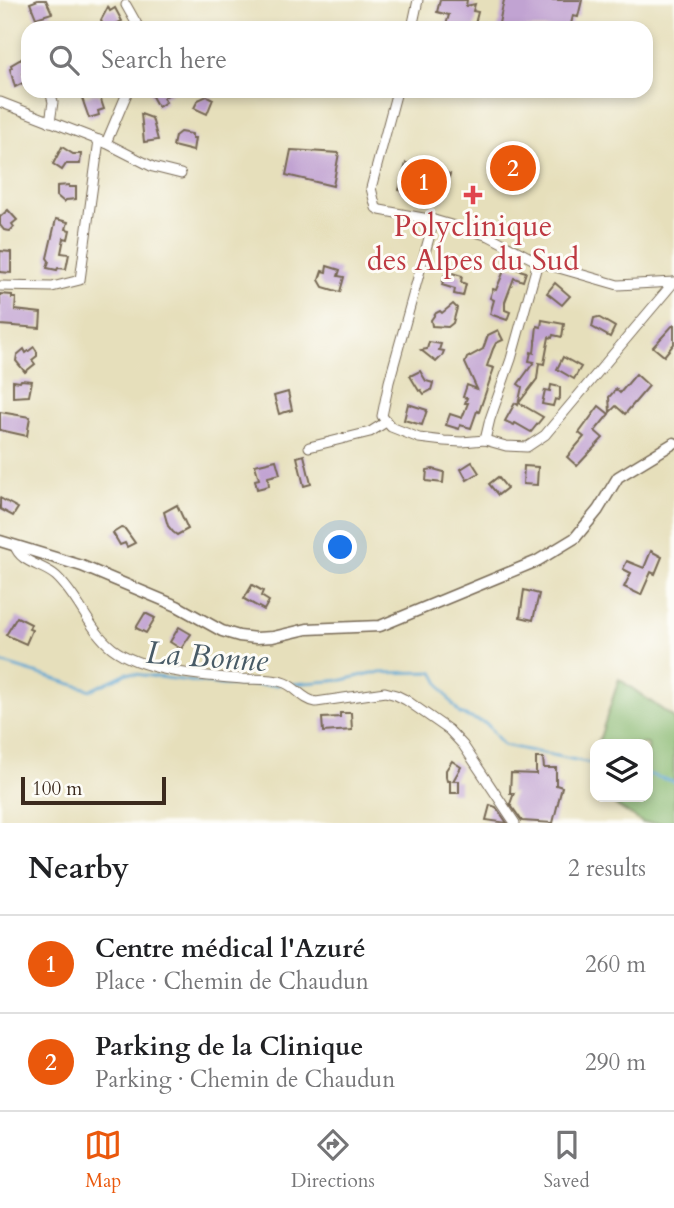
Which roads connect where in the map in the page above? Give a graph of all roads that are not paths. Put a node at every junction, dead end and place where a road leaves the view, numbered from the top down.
1 (418, 0) edge
2 (126, 5) dead end
3 (135, 21) edge
4 (414, 21) edge
5 (52, 98) edge
6 (125, 98) edge
7 (395, 98) edge
8 (0, 102) edge
9 (50, 122) junction
10 (103, 142) junction
11 (181, 174) dead end
12 (434, 220) junction
13 (538, 262) junction
14 (674, 282) edge
15 (0, 286) edge
16 (386, 422) junction
17 (485, 440) junction
18 (674, 443) edge
19 (309, 447) dead end
20 (0, 541) edge
21 (15, 546) junction
22 (514, 823) edge

1 - 4 street
2 - 3 street
5 - 9 street
6 - 10 street
7 - 12 street
8 - 9 street
9 - 10 street
10 - 11 street
10 - 15 street
12 - 13 street
12 - 16 street
13 - 14 street
13 - 17 street
14 - 17 street
16 - 17 street
16 - 19 street
18 - 21 street
20 - 21 street
21 - 22 street

